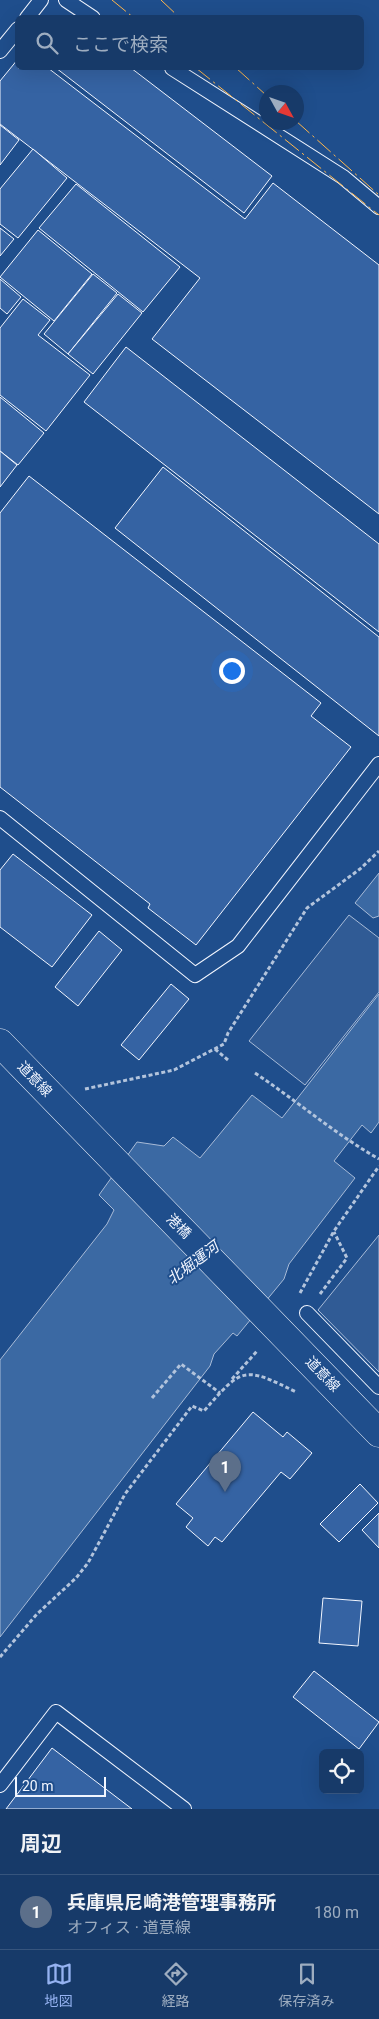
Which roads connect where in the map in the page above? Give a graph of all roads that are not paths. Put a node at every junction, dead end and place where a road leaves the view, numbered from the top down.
1 (41, 0) edge
2 (66, 0) edge
3 (29, 15) edge
4 (88, 15) edge
5 (15, 33) edge
6 (0, 51) edge
7 (175, 70) edge
8 (379, 207) edge
9 (379, 764) edge
10 (0, 818) edge
11 (3, 1053) edge
12 (112, 1158) joint
13 (306, 1313) road end
14 (266, 1315) joint
15 (379, 1388) edge
16 (379, 1433) edge
17 (0, 1785) edge
18 (184, 1809) edge

1 - 3 lane
2 - 4 lane
5 - 6 lane
7 - 8 lane
9 - 10 lane
11 - 12 street, 道意線
12 - 14 street, 港橋
13 - 15 lane
14 - 16 street, 道意線
17 - 18 lane

